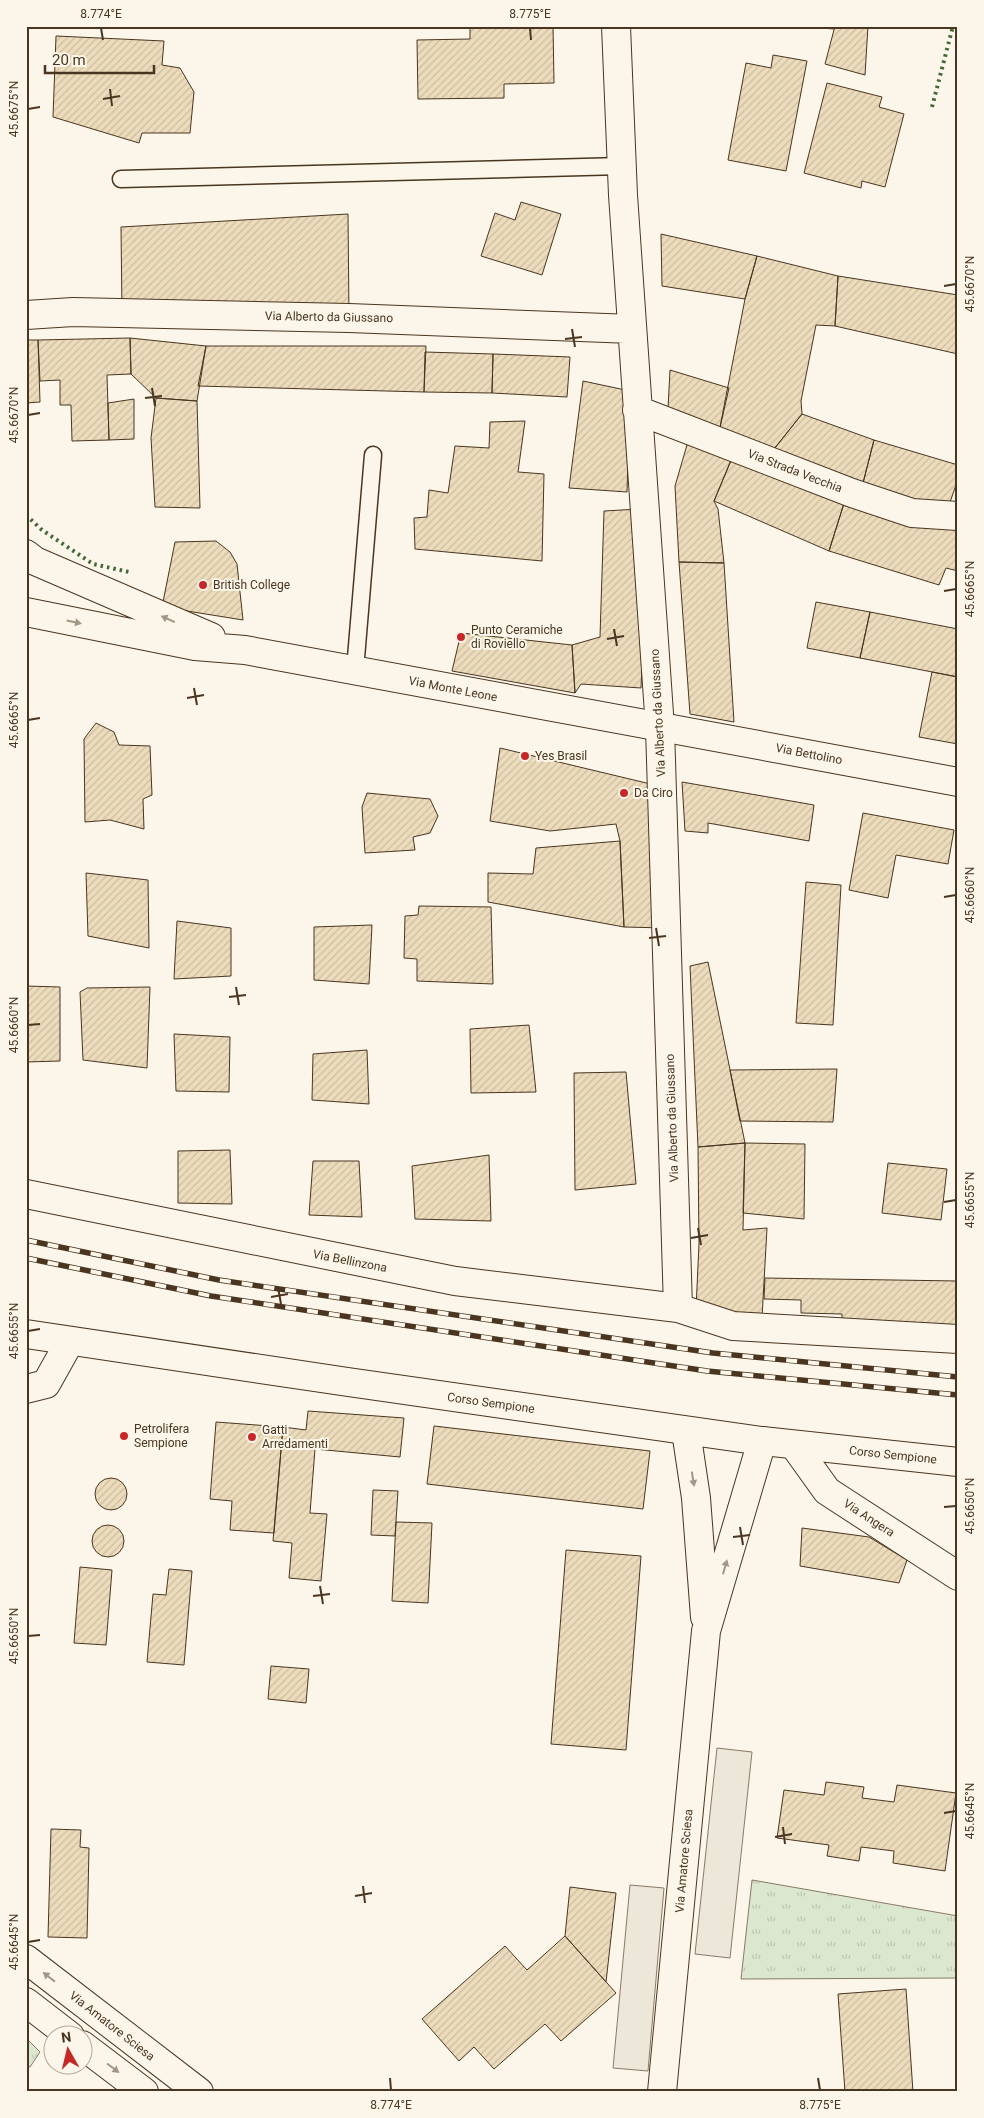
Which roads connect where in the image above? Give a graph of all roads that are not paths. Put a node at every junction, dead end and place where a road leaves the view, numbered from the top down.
1 (616, 26) edge
2 (622, 166) junction
3 (121, 178) dead end
4 (26, 315) edge
5 (632, 328) junction
6 (637, 410) junction
7 (373, 455) dead end
8 (958, 516) edge
9 (26, 554) edge
10 (26, 612) edge
11 (245, 650) junction
12 (355, 670) junction
13 (660, 728) junction
14 (958, 782) edge
15 (26, 1194) edge
16 (678, 1308) junction
17 (26, 1334) edge
18 (958, 1339) edge
19 (70, 1341) junction
20 (26, 1389) edge
21 (686, 1431) junction
22 (762, 1442) junction
23 (794, 1446) junction
24 (958, 1462) edge
25 (958, 1576) edge
26 (706, 1631) junction
27 (26, 1959) edge
28 (26, 2002) edge
29 (57, 2026) edge
30 (92, 2053) edge
31 (144, 2092) edge
32 (199, 2092) edge
33 (662, 2092) edge

1 - 2 street, Via Alberto da Giussano
2 - 3 lane
2 - 5 street, Via Alberto da Giussano
4 - 5 street, Via Alberto da Giussano
5 - 6 street, Via Alberto da Giussano
6 - 8 street, Via Strada Vecchia
6 - 13 street, Via Alberto da Giussano
7 - 12 lane
11 -> 9 street, Via Monte Leone
10 -> 11 street, Via Monte Leone
11 - 12 street, Via Monte Leone
12 - 13 street, Via Monte Leone
13 - 14 street, Via Bettolino
13 - 16 street, Via Alberto da Giussano
15 - 16 street, Via Bellinzona
16 - 18 street, Via Bellinzona
17 - 19 street, Corso Sempione
19 - 20 street
19 - 21 street, Corso Sempione
21 - 22 street, Corso Sempione
21 -> 26 street, Via Amatore Sciesa
22 - 23 street, Corso Sempione
26 -> 22 street, Via Amatore Sciesa
23 - 24 street, Corso Sempione
23 - 25 street, Via Angera
26 - 33 street, Via Amatore Sciesa
32 -> 27 street, Via Amatore Sciesa
28 - 29 street
30 -> 31 street

